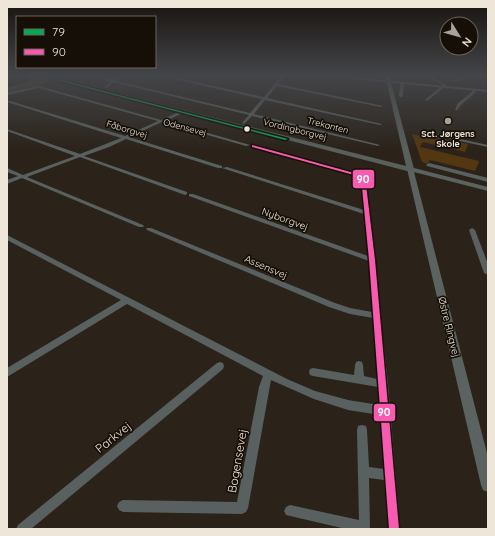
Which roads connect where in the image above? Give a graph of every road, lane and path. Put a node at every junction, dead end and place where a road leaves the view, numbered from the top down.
1 (87, 100) edge
2 (140, 100) edge
3 (193, 100) edge
4 (264, 100) edge
5 (270, 100) edge
6 (351, 100) edge
7 (393, 100) edge
8 (464, 100) edge
9 (7, 101) edge
10 (381, 106) dead end
11 (456, 109) dead end
12 (184, 111) junction
13 (251, 114) junction
14 (164, 121) junction
15 (244, 123) dead end
16 (380, 124) dead end
17 (7, 130) edge
18 (438, 135) dead end
19 (126, 138) junction
20 (378, 145) dead end
21 (488, 146) edge
22 (79, 156) junction
23 (429, 165) dead end
24 (410, 169) junction
25 (7, 170) edge
26 (23, 176) junction
27 (488, 180) edge
28 (7, 182) edge
29 (488, 189) edge
30 (368, 213) junction
31 (141, 226) dead end
32 (149, 229) dead end
33 (472, 230) dead end
34 (7, 237) edge
35 (372, 260) junction
36 (488, 273) edge
37 (127, 300) junction
38 (377, 316) junction
39 (359, 365) dead end
40 (220, 366) dead end
41 (313, 372) dead end
42 (7, 373) edge
43 (268, 374) junction
44 (360, 380) junction
45 (383, 384) junction
46 (385, 411) junction
47 (362, 430) dead end
48 (363, 471) junction
49 (390, 476) junction
50 (488, 485) edge
51 (123, 506) dead end
52 (290, 511) dead end
53 (22, 529) edge
54 (394, 529) edge

1 - 14 street, Odensevej
2 - 12 main road, Vordingborgvej
3 - 13 street, Trekanten
4 - 13 street
5 - 16 street
6 - 10 street
7 - 24 main road
8 - 11 street
9 - 19 street, Fåborgvej
12 - 14 street
12 - 24 main road, Vordingborgvej
13 - 15 street
13 - 20 street, Trekanten
14 - 19 street
14 - 30 street, Odensevej
17 - 22 street, Nyborgvej
18 - 21 street
19 - 22 street
19 - 30 street, Fåborgvej
22 - 26 street
22 - 35 street, Nyborgvej
23 - 27 street
24 - 29 street, Vordingborgvej
24 - 50 street, Østre Ringvej
25 - 26 street
26 - 28 street
26 - 31 street
30 - 35 street, Odensevej
32 - 38 street, Assensvej
33 - 36 street
34 - 37 street
35 - 38 street, Odensevej
37 - 42 street
37 - 43 street
38 - 45 street, Odensevej
39 - 44 street
40 - 53 street, Parkvej
41 - 44 street
43 - 46 street
43 - 51 street, Bogensevej
44 - 45 street
45 - 46 street, Odensevej
46 - 49 street, Odensevej
47 - 48 street
48 - 49 street
48 - 52 street
49 - 54 street, Odensevej

